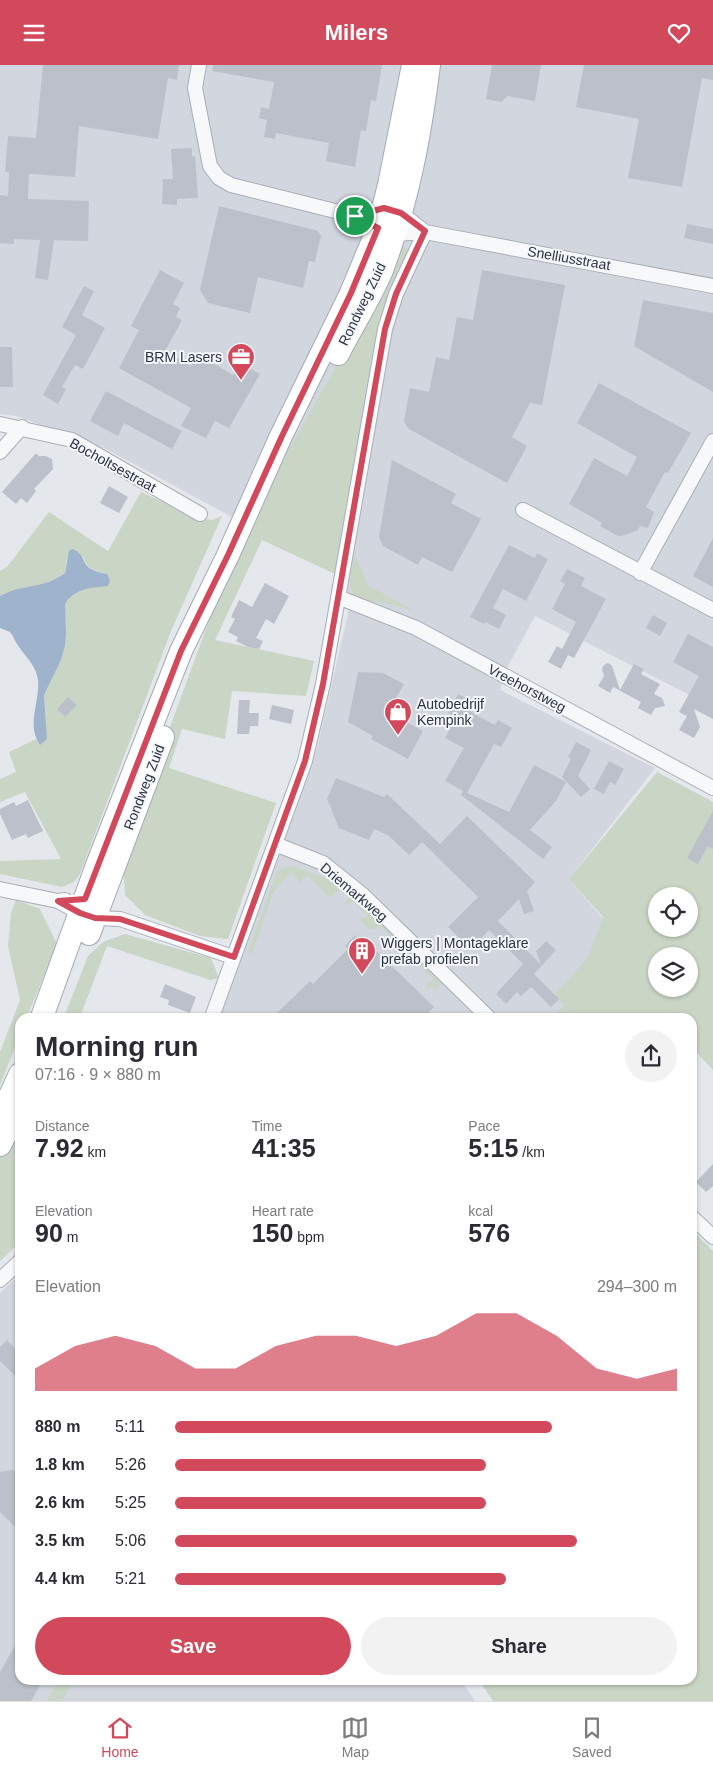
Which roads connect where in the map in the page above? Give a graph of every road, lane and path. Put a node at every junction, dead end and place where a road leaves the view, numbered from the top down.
1 (199, 65) edge
2 (413, 65) edge
3 (430, 65) edge
4 (355, 216) junction
5 (389, 221) junction
6 (425, 231) junction
7 (713, 286) edge
8 (0, 424) edge
9 (22, 427) junction
10 (713, 441) edge
11 (0, 452) edge
12 (523, 510) dead end
13 (200, 514) dead end
14 (640, 573) junction
15 (338, 597) junction
16 (713, 610) edge
17 (713, 788) edge
18 (275, 844) junction
19 (0, 889) edge
20 (90, 909) junction
21 (234, 957) junction
22 (44, 1013) edge
23 (59, 1013) edge
24 (213, 1013) edge
25 (484, 1013) edge
26 (15, 1084) edge
27 (15, 1116) edge
28 (0, 1117) edge
29 (0, 1145) edge
30 (697, 1222) edge
31 (713, 1237) edge
32 (15, 1266) edge
33 (0, 1280) edge

1 - 4 street
2 - 5 main road, Rondweg Zuid
3 - 5 main road, Rondweg Zuid
4 - 5 street
4 - 5 street
5 - 6 street, Snelliusstraat
5 - 6 street, Snelliusstraat
5 - 20 main road, Rondweg Zuid
6 - 7 street, Snelliusstraat
6 - 15 street
8 - 9 street, Bocholtsestraat
9 - 11 street
9 - 13 street, Bocholtsestraat
10 - 14 street
12 - 14 street
14 - 16 street
15 - 17 street, Vreehorstweg
15 - 18 street
18 - 21 street
18 - 25 street, Driemarkweg
19 - 20 street
20 - 21 street
20 - 22 main road, Rondweg Zuid
20 - 23 main road, Rondweg Zuid
21 - 24 street
26 - 28 main road
27 - 29 main road
30 - 31 street
32 - 33 street

